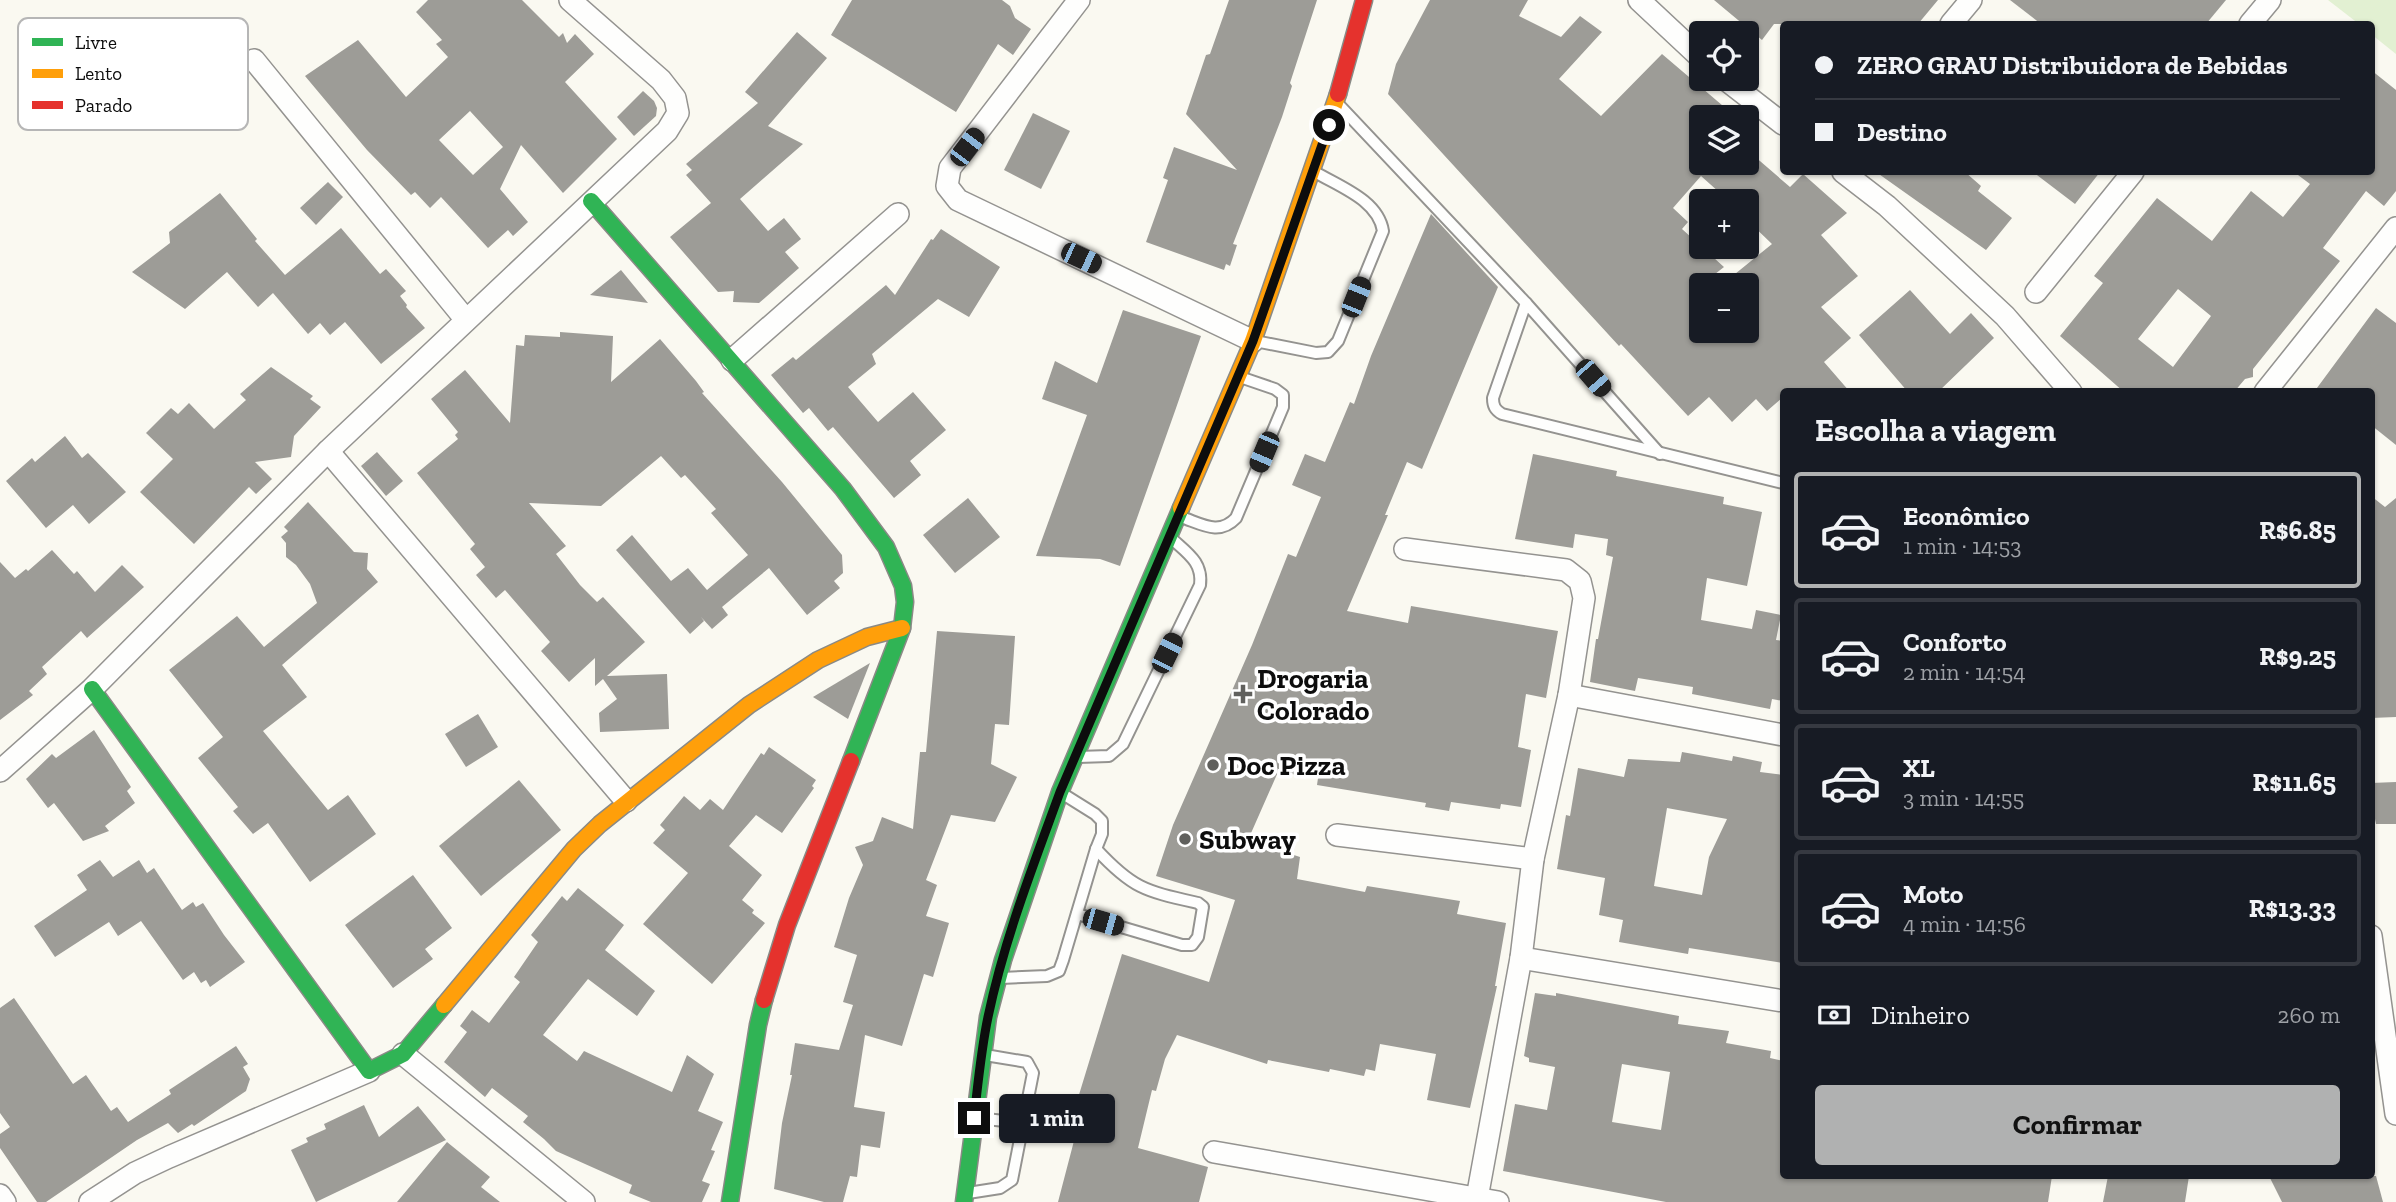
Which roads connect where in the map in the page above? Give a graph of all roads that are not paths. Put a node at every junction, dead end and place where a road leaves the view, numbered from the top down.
1 (570, 0) edge
2 (1079, 0) edge
3 (1364, 0) edge
4 (1639, 0) edge
5 (1971, 0) edge
6 (2270, 0) edge
7 (1954, 21) edge
8 (2252, 21) edge
9 (1689, 47) edge
10 (254, 60) dead end
11 (1740, 91) edge
12 (1336, 102) junction
13 (1780, 122) edge
14 (1313, 171) junction
15 (1847, 175) edge
16 (2131, 175) edge
17 (591, 201) junction
18 (898, 214) dead end
19 (2396, 228) edge
20 (2036, 292) dead end
21 (1527, 303) junction
22 (467, 320) junction
23 (1253, 341) junction
24 (732, 360) junction
25 (1238, 376) junction
26 (2068, 388) edge
27 (2268, 388) edge
28 (328, 452) junction
29 (1660, 454) junction
30 (1780, 482) edge
31 (1179, 516) junction
32 (1170, 537) junction
33 (1405, 549) dead end
34 (902, 628) junction
35 (92, 689) junction
36 (1569, 695) junction
37 (1780, 734) edge
38 (1075, 757) junction
39 (0, 771) edge
40 (1060, 792) junction
41 (626, 801) junction
42 (1337, 835) dead end
43 (1096, 849) junction
44 (1533, 859) junction
45 (1077, 914) junction
46 (2375, 950) edge
47 (1521, 958) junction
48 (998, 978) junction
49 (2388, 997) edge
50 (1780, 1001) edge
51 (403, 1054) junction
52 (982, 1054) junction
53 (369, 1071) junction
54 (2396, 1114) edge
55 (974, 1118) junction
56 (1023, 1123) junction
57 (1214, 1152) dead end
58 (0, 1195) edge
59 (964, 1198) edge
60 (1487, 1200) edge
61 (5, 1202) edge
62 (90, 1202) edge
63 (584, 1202) edge
64 (730, 1202) edge

1 - 17 street
2 - 23 street
3 - 12 street
4 - 9 street
5 - 7 street
6 - 8 street
10 - 22 street
11 - 13 street
12 - 14 street
12 - 21 lane
14 - 23 street
14 - 23 lane
15 - 26 street
16 - 20 street
17 - 22 street
17 - 24 street
18 - 24 street
19 - 27 street
21 - 29 lane
21 - 29 lane
22 - 28 street
23 - 25 street
24 - 34 street
25 - 31 street
25 - 31 lane
28 - 35 street
28 - 41 street
29 - 30 lane
31 - 32 street
32 - 38 street
32 - 38 lane
33 - 36 street
34 - 41 street
34 - 64 street
35 - 39 street
35 - 53 street
36 - 37 street
36 - 44 street
38 - 40 street
40 - 43 lane
40 - 48 street
41 - 51 street
42 - 44 street
43 - 45 lane
43 - 45 lane
44 - 47 street
45 - 48 lane
46 - 49 street
47 - 50 street
47 - 60 street
48 - 52 street
49 - 54 street
51 - 53 street
51 - 63 street
52 - 55 street
52 - 56 lane
53 - 62 street
55 - 56 lane
55 - 59 street
56 - 59 lane
57 - 60 street
58 - 61 street

